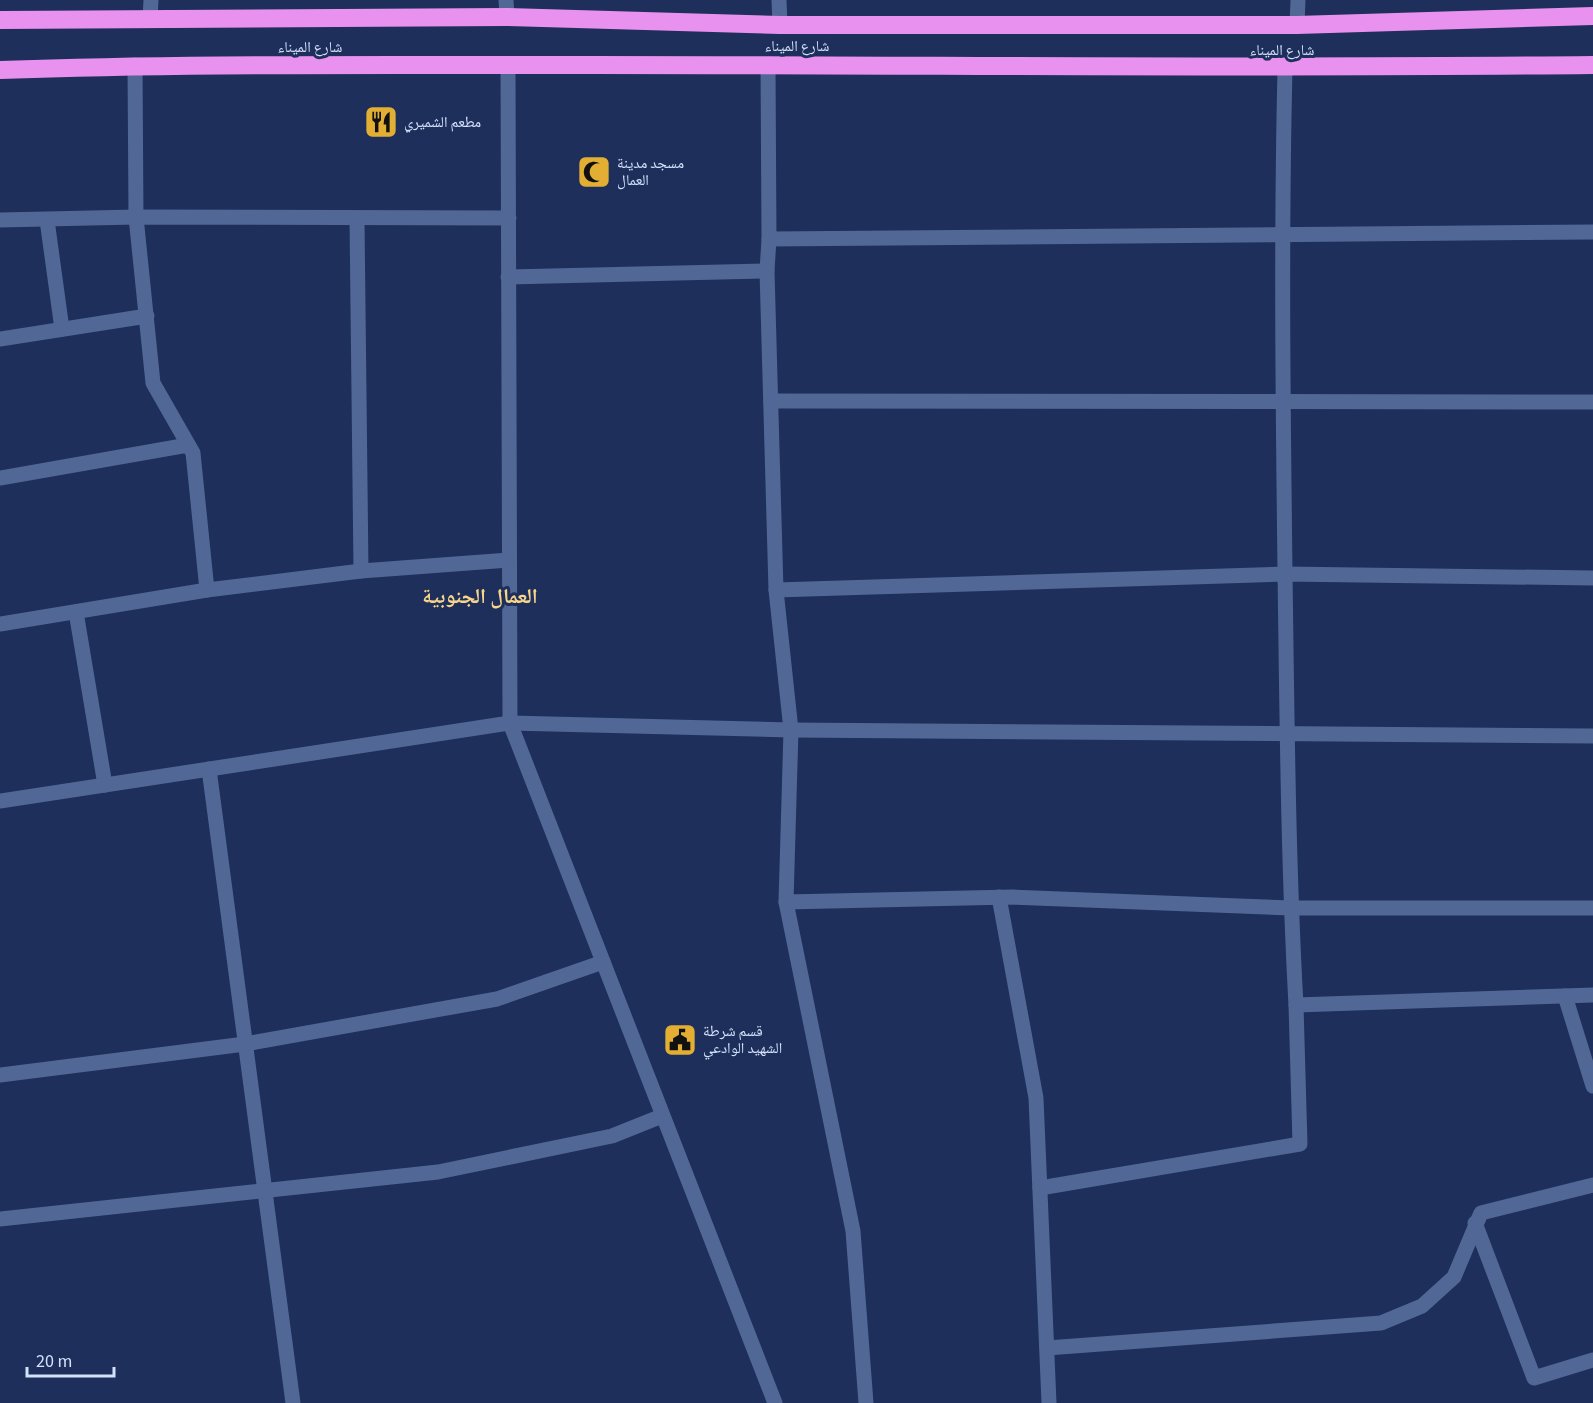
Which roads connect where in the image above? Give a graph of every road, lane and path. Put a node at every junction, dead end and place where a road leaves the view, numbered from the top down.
1 (779, 0) edge
2 (1298, 0) edge
3 (151, 9) edge
4 (506, 9) edge
5 (1593, 16) edge
6 (0, 20) edge
7 (780, 25) junction
8 (1297, 25) junction
9 (768, 64) junction
10 (135, 65) junction
11 (508, 65) junction
12 (1593, 65) edge
13 (1285, 69) junction
14 (0, 70) edge
15 (136, 217) junction
16 (509, 218) junction
17 (357, 219) junction
18 (0, 220) edge
19 (47, 220) junction
20 (1593, 232) edge
21 (1281, 234) junction
22 (769, 239) junction
23 (767, 271) junction
24 (508, 277) junction
25 (147, 316) junction
26 (62, 329) junction
27 (0, 339) edge
28 (771, 401) junction
29 (1282, 402) junction
30 (1593, 402) edge
31 (188, 445) junction
32 (0, 478) edge
33 (509, 560) junction
34 (361, 571) junction
35 (1285, 574) junction
36 (1593, 578) edge
37 (207, 590) junction
38 (776, 590) junction
39 (76, 612) junction
40 (0, 624) edge
41 (510, 723) junction
42 (791, 730) junction
43 (1286, 735) junction
44 (1593, 736) edge
45 (208, 769) junction
46 (105, 785) junction
47 (0, 801) edge
48 (999, 897) junction
49 (786, 902) junction
50 (1291, 908) junction
51 (1593, 908) edge
52 (603, 962) junction
53 (1593, 995) edge
54 (1565, 996) junction
55 (1296, 1005) junction
56 (245, 1044) junction
57 (0, 1075) edge
58 (1593, 1086) edge
59 (662, 1116) junction
60 (1593, 1185) edge
61 (1040, 1188) junction
62 (265, 1189) junction
63 (0, 1219) edge
64 (1475, 1223) junction
65 (1047, 1348) junction
66 (1593, 1360) edge
67 (293, 1403) edge
68 (775, 1403) edge
69 (866, 1403) edge
70 (1049, 1403) edge

1 - 7 street
2 - 8 street
3 - 4 highway, شارع الميناء
3 - 6 highway, شارع الميناء
4 - 7 highway, شارع الميناء
5 - 8 highway, شارع الميناء
7 - 8 highway, شارع الميناء
9 - 11 highway, شارع الميناء
9 - 13 highway, شارع الميناء
9 - 22 street
10 - 11 highway, شارع الميناء
10 - 14 highway, شارع الميناء
10 - 15 street
11 - 16 street
12 - 13 highway, شارع الميناء
13 - 21 street
15 - 17 street
15 - 19 street
15 - 25 street
16 - 17 street
16 - 24 street
17 - 34 street
18 - 19 street
19 - 26 street
20 - 21 street
21 - 22 street
21 - 29 street
22 - 23 street
23 - 24 street
23 - 28 street
24 - 33 street
25 - 26 street
25 - 31 street
26 - 27 street
28 - 29 street
28 - 38 street
29 - 30 street
29 - 35 street
31 - 32 street
31 - 37 street
33 - 34 street
33 - 41 street
34 - 37 street
35 - 36 street
35 - 38 street
35 - 43 street
37 - 39 street
38 - 42 street
39 - 40 street
39 - 46 street
41 - 42 street
41 - 45 street
41 - 52 street
42 - 43 street
42 - 49 street
43 - 44 street
43 - 50 street
45 - 46 street
45 - 56 street
46 - 47 street
48 - 49 street
48 - 50 street
48 - 61 street
49 - 69 street
50 - 51 street
50 - 55 street
52 - 56 street
52 - 59 street
53 - 54 street
54 - 55 street
54 - 58 street
55 - 61 street
56 - 57 street
56 - 62 street
59 - 62 street
59 - 68 street
60 - 64 street
61 - 65 street
62 - 63 street
62 - 67 street
64 - 65 street
64 - 66 street
65 - 70 street

